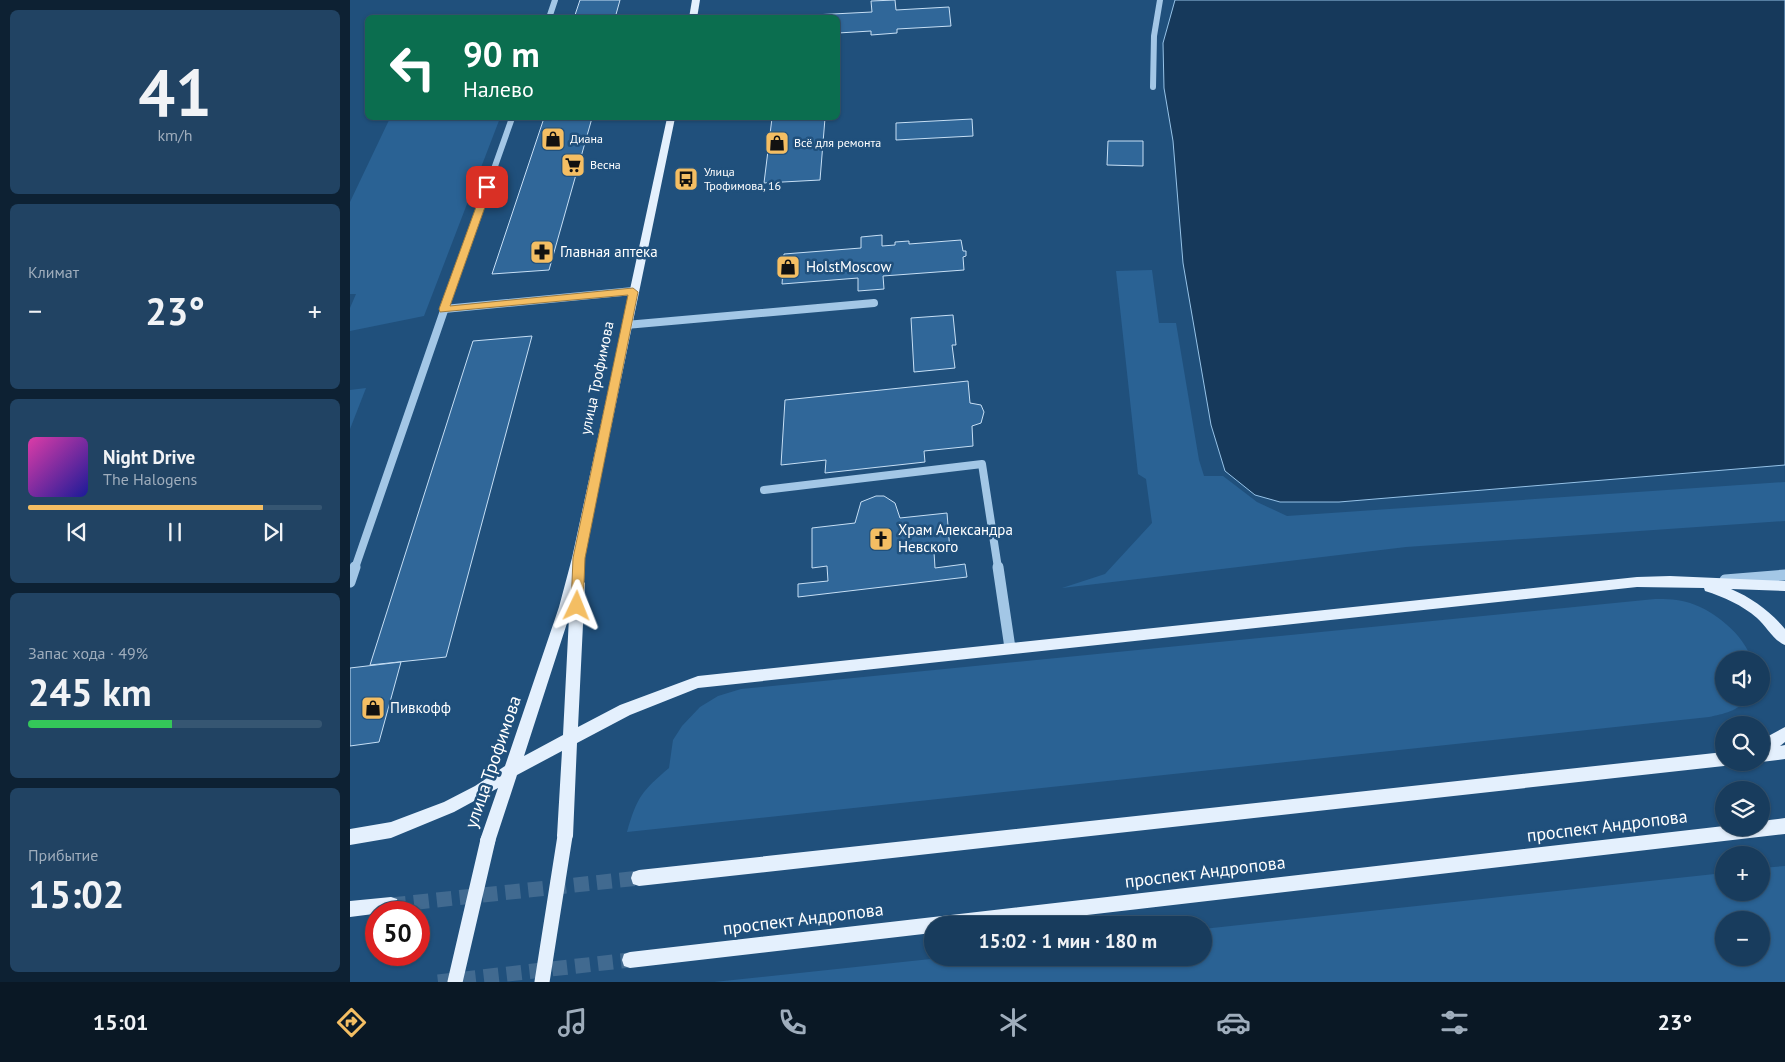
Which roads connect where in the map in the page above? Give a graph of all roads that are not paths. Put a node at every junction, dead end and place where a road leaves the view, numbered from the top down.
1 (555, 0) edge
2 (696, 0) edge
3 (1160, 0) edge
4 (550, 15) edge
5 (694, 15) edge
6 (1153, 87) dead end
7 (511, 120) edge
8 (670, 120) edge
9 (633, 292) junction
10 (874, 303) dead end
11 (444, 309) junction
12 (626, 325) junction
13 (764, 490) dead end
14 (579, 558) junction
15 (1785, 575) edge
16 (350, 582) edge
17 (1695, 582) junction
18 (1785, 586) edge
19 (1785, 639) edge
20 (1010, 648) junction
21 (1785, 734) edge
22 (570, 741) junction
23 (1770, 743) edge
24 (1785, 752) edge
25 (1770, 754) edge
26 (1715, 760) edge
27 (512, 770) junction
28 (1781, 827) edge
29 (350, 837) edge
30 (639, 878) tunnel mouth
31 (365, 908) edge
32 (350, 909) edge
33 (630, 960) tunnel mouth
34 (455, 982) edge
35 (542, 982) edge

1 - 4 street
2 - 5 main road
3 - 6 street
7 - 11 street
8 - 9 main road, улица Трофимова
9 - 11 street
9 - 12 main road, улица Трофимова
10 - 12 street
11 - 16 street
12 - 14 main road, улица Трофимова
13 - 20 street
14 - 22 main road, улица Трофимова
14 - 27 main road, улица Трофимова
15 - 17 street
17 - 18 main road
17 - 19 main road
17 - 20 main road
20 - 22 main road
21 - 23 main road
22 - 27 main road
22 - 35 main road, улица Трофимова, bridge
24 - 25 main road
26 - 30 main road
27 - 29 main road
27 - 34 main road, улица Трофимова, bridge
28 - 33 main road, проспект Андропова
31 - 32 main road

